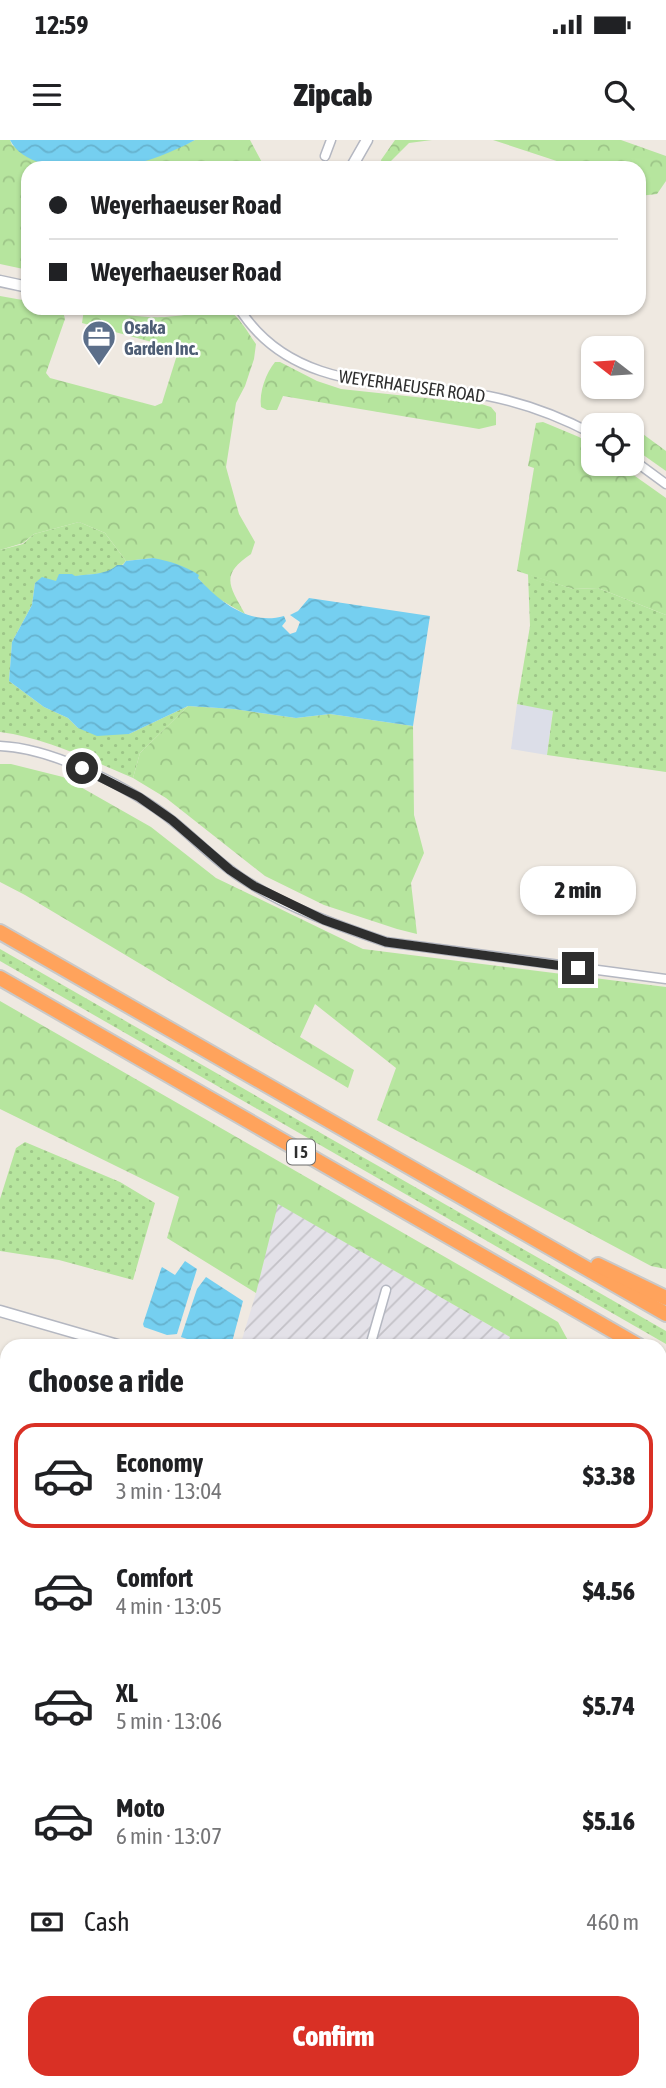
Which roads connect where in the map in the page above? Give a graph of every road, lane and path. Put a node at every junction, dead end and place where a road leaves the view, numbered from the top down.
1 (331, 140) edge
2 (366, 143) edge
3 (325, 156) dead end
4 (355, 161) edge
5 (0, 281) edge
6 (21, 285) edge
7 (247, 315) edge
8 (581, 429) edge
9 (644, 468) edge
10 (666, 484) edge
11 (0, 746) edge
12 (0, 932) edge
13 (0, 978) edge
14 (666, 979) edge
15 (483, 1208) junction
16 (386, 1290) dead end
17 (666, 1298) edge
18 (0, 1311) edge
19 (666, 1314) edge
20 (603, 1325) junction
21 (97, 1339) edge
22 (372, 1339) edge
23 (623, 1339) edge
24 (627, 1339) edge

1 - 3 street
2 - 4 street
5 - 6 street
7 - 8 street, WEYERHAEUSER ROAD
9 - 10 street
11 - 14 street
12 - 15 highway, I 5
13 - 20 highway, I 5
15 - 17 highway
15 - 19 highway, I 5
16 - 22 street
18 - 21 street
20 - 23 highway
20 - 24 highway, I 5

